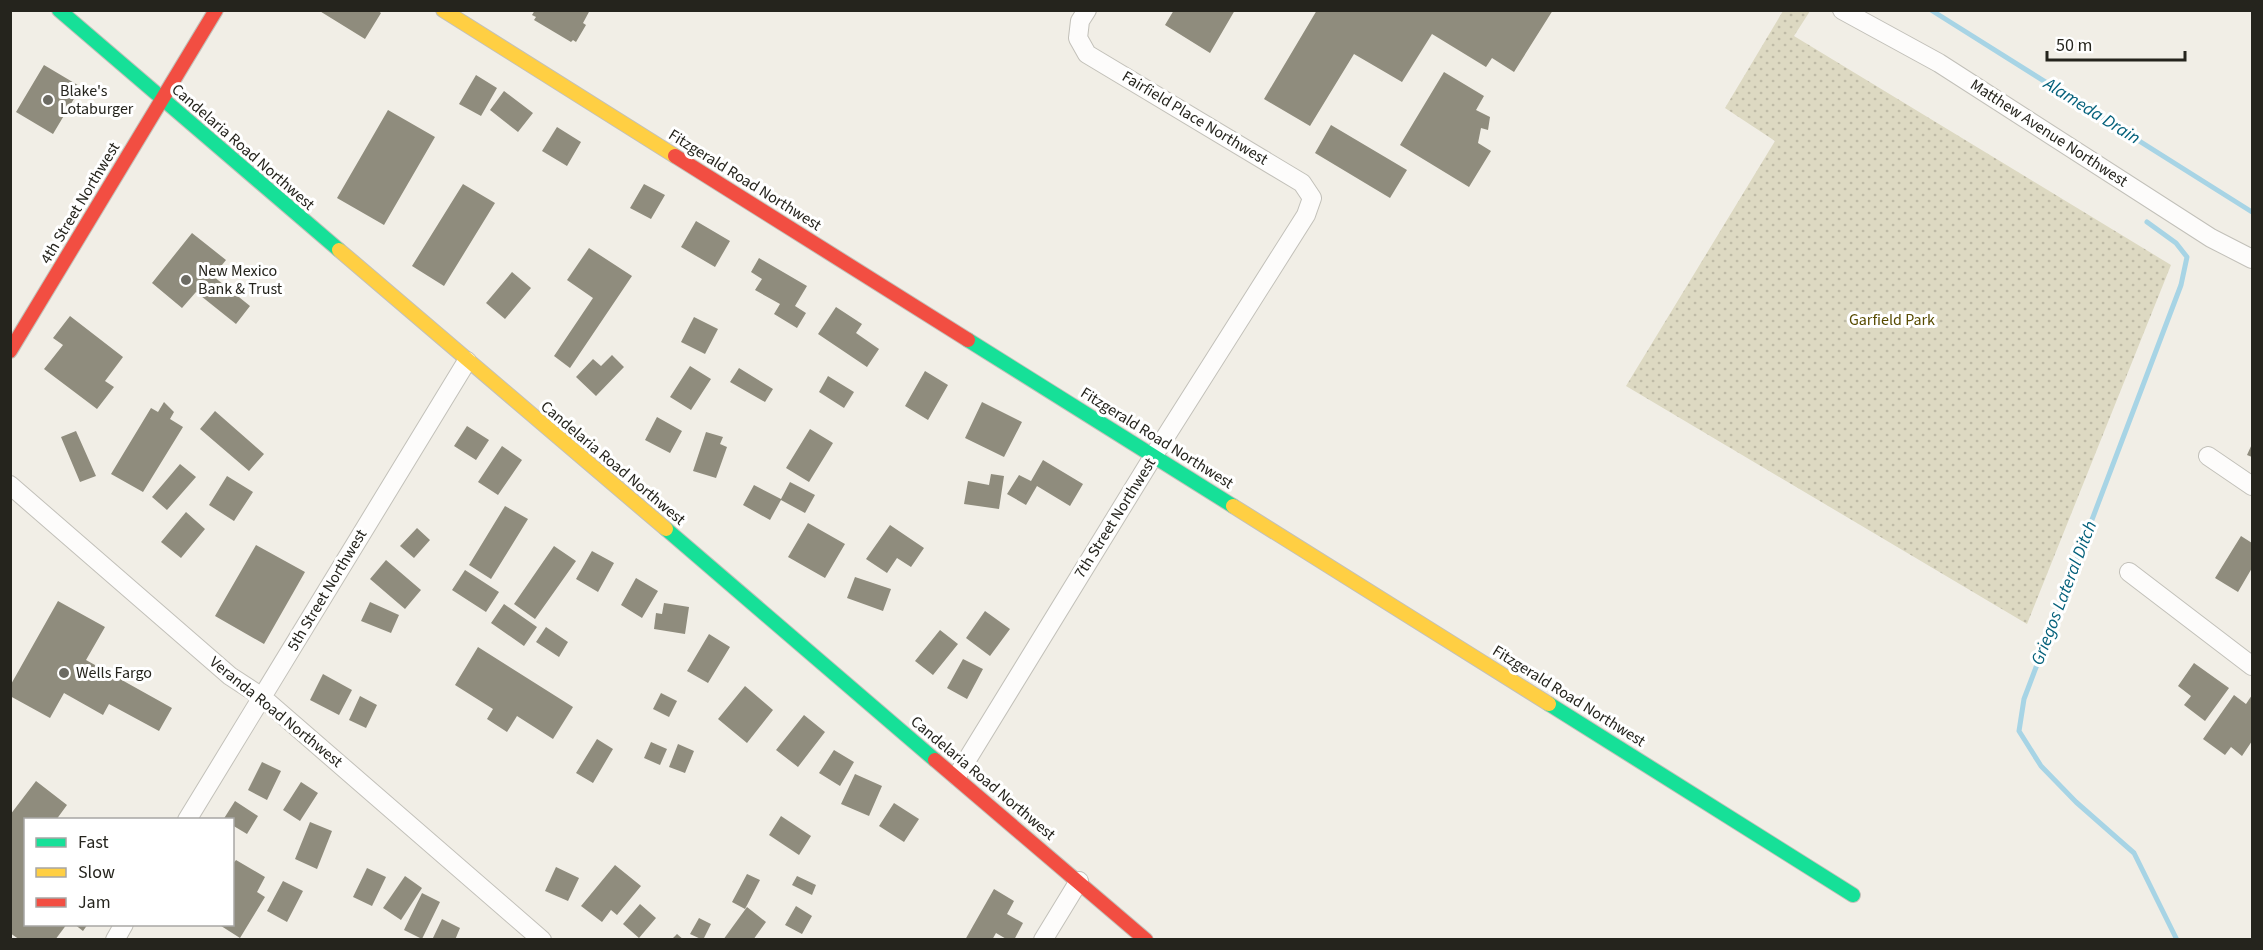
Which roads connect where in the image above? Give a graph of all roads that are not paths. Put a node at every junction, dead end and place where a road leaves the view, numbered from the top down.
1 (59, 10) edge
2 (216, 10) edge
3 (443, 10) edge
4 (1087, 10) edge
5 (1842, 10) edge
6 (162, 99) junction
7 (1312, 198) joint
8 (2253, 259) edge
9 (10, 351) edge
10 (467, 361) junction
11 (1154, 455) junction
12 (2208, 456) dead end
13 (10, 485) edge
14 (2253, 486) edge
15 (2129, 572) dead end
16 (2253, 666) edge
17 (262, 697) junction
18 (957, 776) junction
19 (188, 818) edge
20 (1079, 881) junction
21 (1853, 895) dead end
22 (123, 926) edge
23 (115, 939) edge
24 (542, 939) edge
25 (1043, 939) edge
26 (1146, 939) edge

1 - 6 main road, Candelaria Road Northwest
2 - 6 main road, 4th Street Northwest
3 - 11 main road, Fitzgerald Road Northwest
4 - 7 street, Fairfield Place Northwest
5 - 8 street, Matthew Avenue Northwest
6 - 9 main road, 4th Street Northwest
6 - 10 main road, Candelaria Road Northwest
7 - 11 street, 7th Street Northwest
10 - 17 street, 5th Street Northwest
10 - 18 main road, Candelaria Road Northwest
11 - 18 street, 7th Street Northwest
11 - 21 main road, Fitzgerald Road Northwest
12 - 14 street
13 - 17 street, Veranda Road Northwest
15 - 16 street
17 - 19 street, 5th Street Northwest
17 - 24 street, Veranda Road Northwest
18 - 20 main road, Candelaria Road Northwest
20 - 25 street
20 - 26 main road, Candelaria Road Northwest
22 - 23 street

